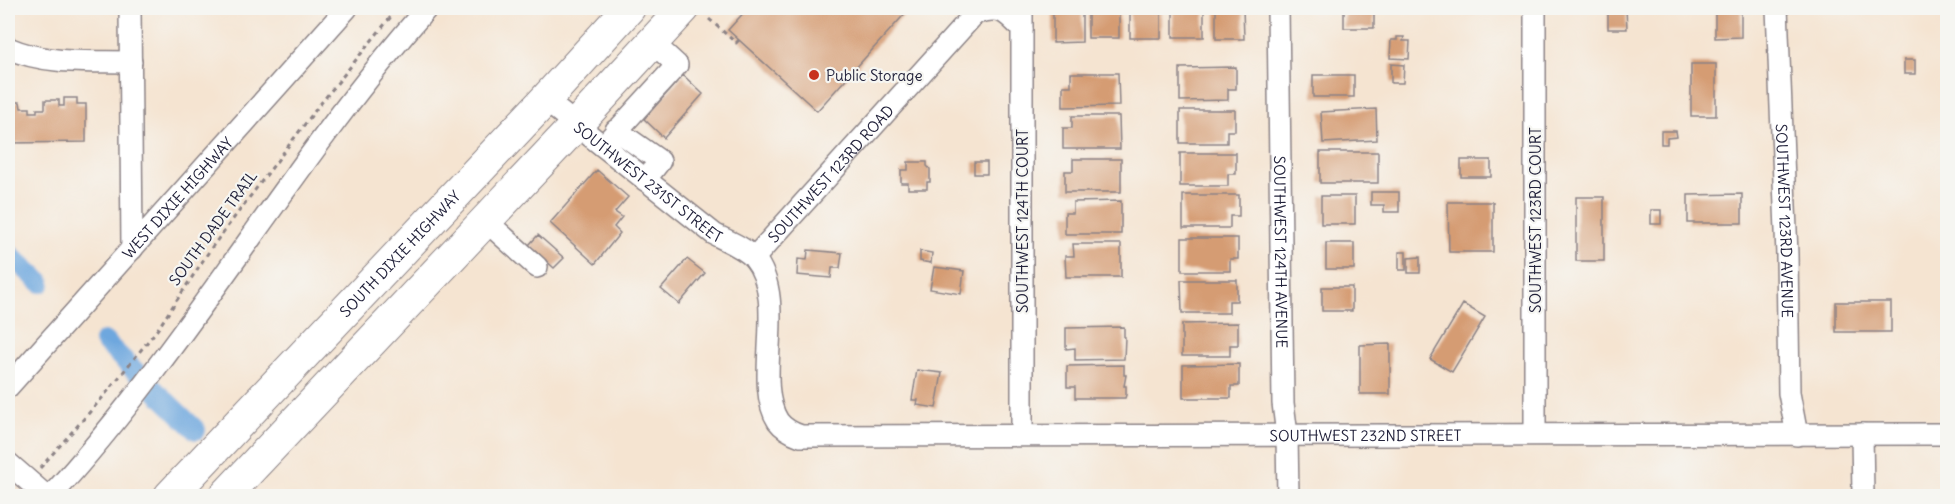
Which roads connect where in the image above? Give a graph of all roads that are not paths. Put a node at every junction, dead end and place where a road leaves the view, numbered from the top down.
1 (130, 8) edge
2 (346, 8) edge
3 (428, 8) edge
4 (628, 8) edge
5 (1022, 8) edge
6 (1278, 8) edge
7 (1534, 8) edge
8 (1777, 8) edge
9 (977, 11) edge
10 (696, 13) edge
11 (1022, 29) junction
12 (653, 43) junction
13 (8, 48) edge
14 (131, 62) junction
15 (618, 81) junction
16 (545, 100) junction
17 (643, 101) junction
18 (576, 126) junction
19 (609, 138) junction
20 (486, 221) junction
21 (132, 249) junction
22 (754, 258) junction
23 (537, 267) dead end
24 (311, 348) junction
25 (8, 387) edge
26 (1535, 433) junction
27 (1022, 434) junction
28 (1862, 434) junction
29 (1947, 434) edge
30 (1287, 435) junction
31 (1797, 435) junction
32 (8, 463) edge
33 (46, 496) edge
34 (51, 496) edge
35 (170, 496) edge
36 (200, 496) edge
37 (225, 496) edge
38 (1288, 496) edge
39 (1863, 496) edge

1 - 14 street
2 - 21 street, WEST DIXIE HIGHWAY
3 - 34 street
4 - 16 highway, SOUTH DIXIE HIGHWAY
5 - 11 street, SOUTHWEST 124TH COURT
6 - 30 street, SOUTHWEST 124TH AVENUE
7 - 26 street, SOUTHWEST 123RD COURT
8 - 31 street, SOUTHWEST 123RD AVENUE
9 - 11 street
9 - 22 street, SOUTHWEST 123RD ROAD
10 - 12 highway
11 - 27 street, SOUTHWEST 124TH COURT
12 - 15 highway
12 - 17 street
13 - 14 street
14 - 21 street
15 - 17 street
15 - 18 highway
16 - 18 street, SOUTHWEST 231ST STREET
16 - 24 highway, SOUTH DIXIE HIGHWAY
17 - 19 street
18 - 19 street, SOUTHWEST 231ST STREET
18 - 20 highway
19 - 22 street, SOUTHWEST 231ST STREET
20 - 23 street
20 - 37 highway
21 - 25 street, WEST DIXIE HIGHWAY
22 - 27 street, SOUTHWEST 232ND STREET
24 - 35 highway, SOUTH DIXIE HIGHWAY
24 - 36 highway
26 - 30 street, SOUTHWEST 232ND STREET
26 - 31 street, SOUTHWEST 232ND STREET
27 - 30 street, SOUTHWEST 232ND STREET
28 - 29 street, SOUTHWEST 232ND STREET
28 - 31 street, SOUTHWEST 232ND STREET
28 - 39 street
30 - 38 street, SOUTHWEST 124TH AVENUE
32 - 33 street

